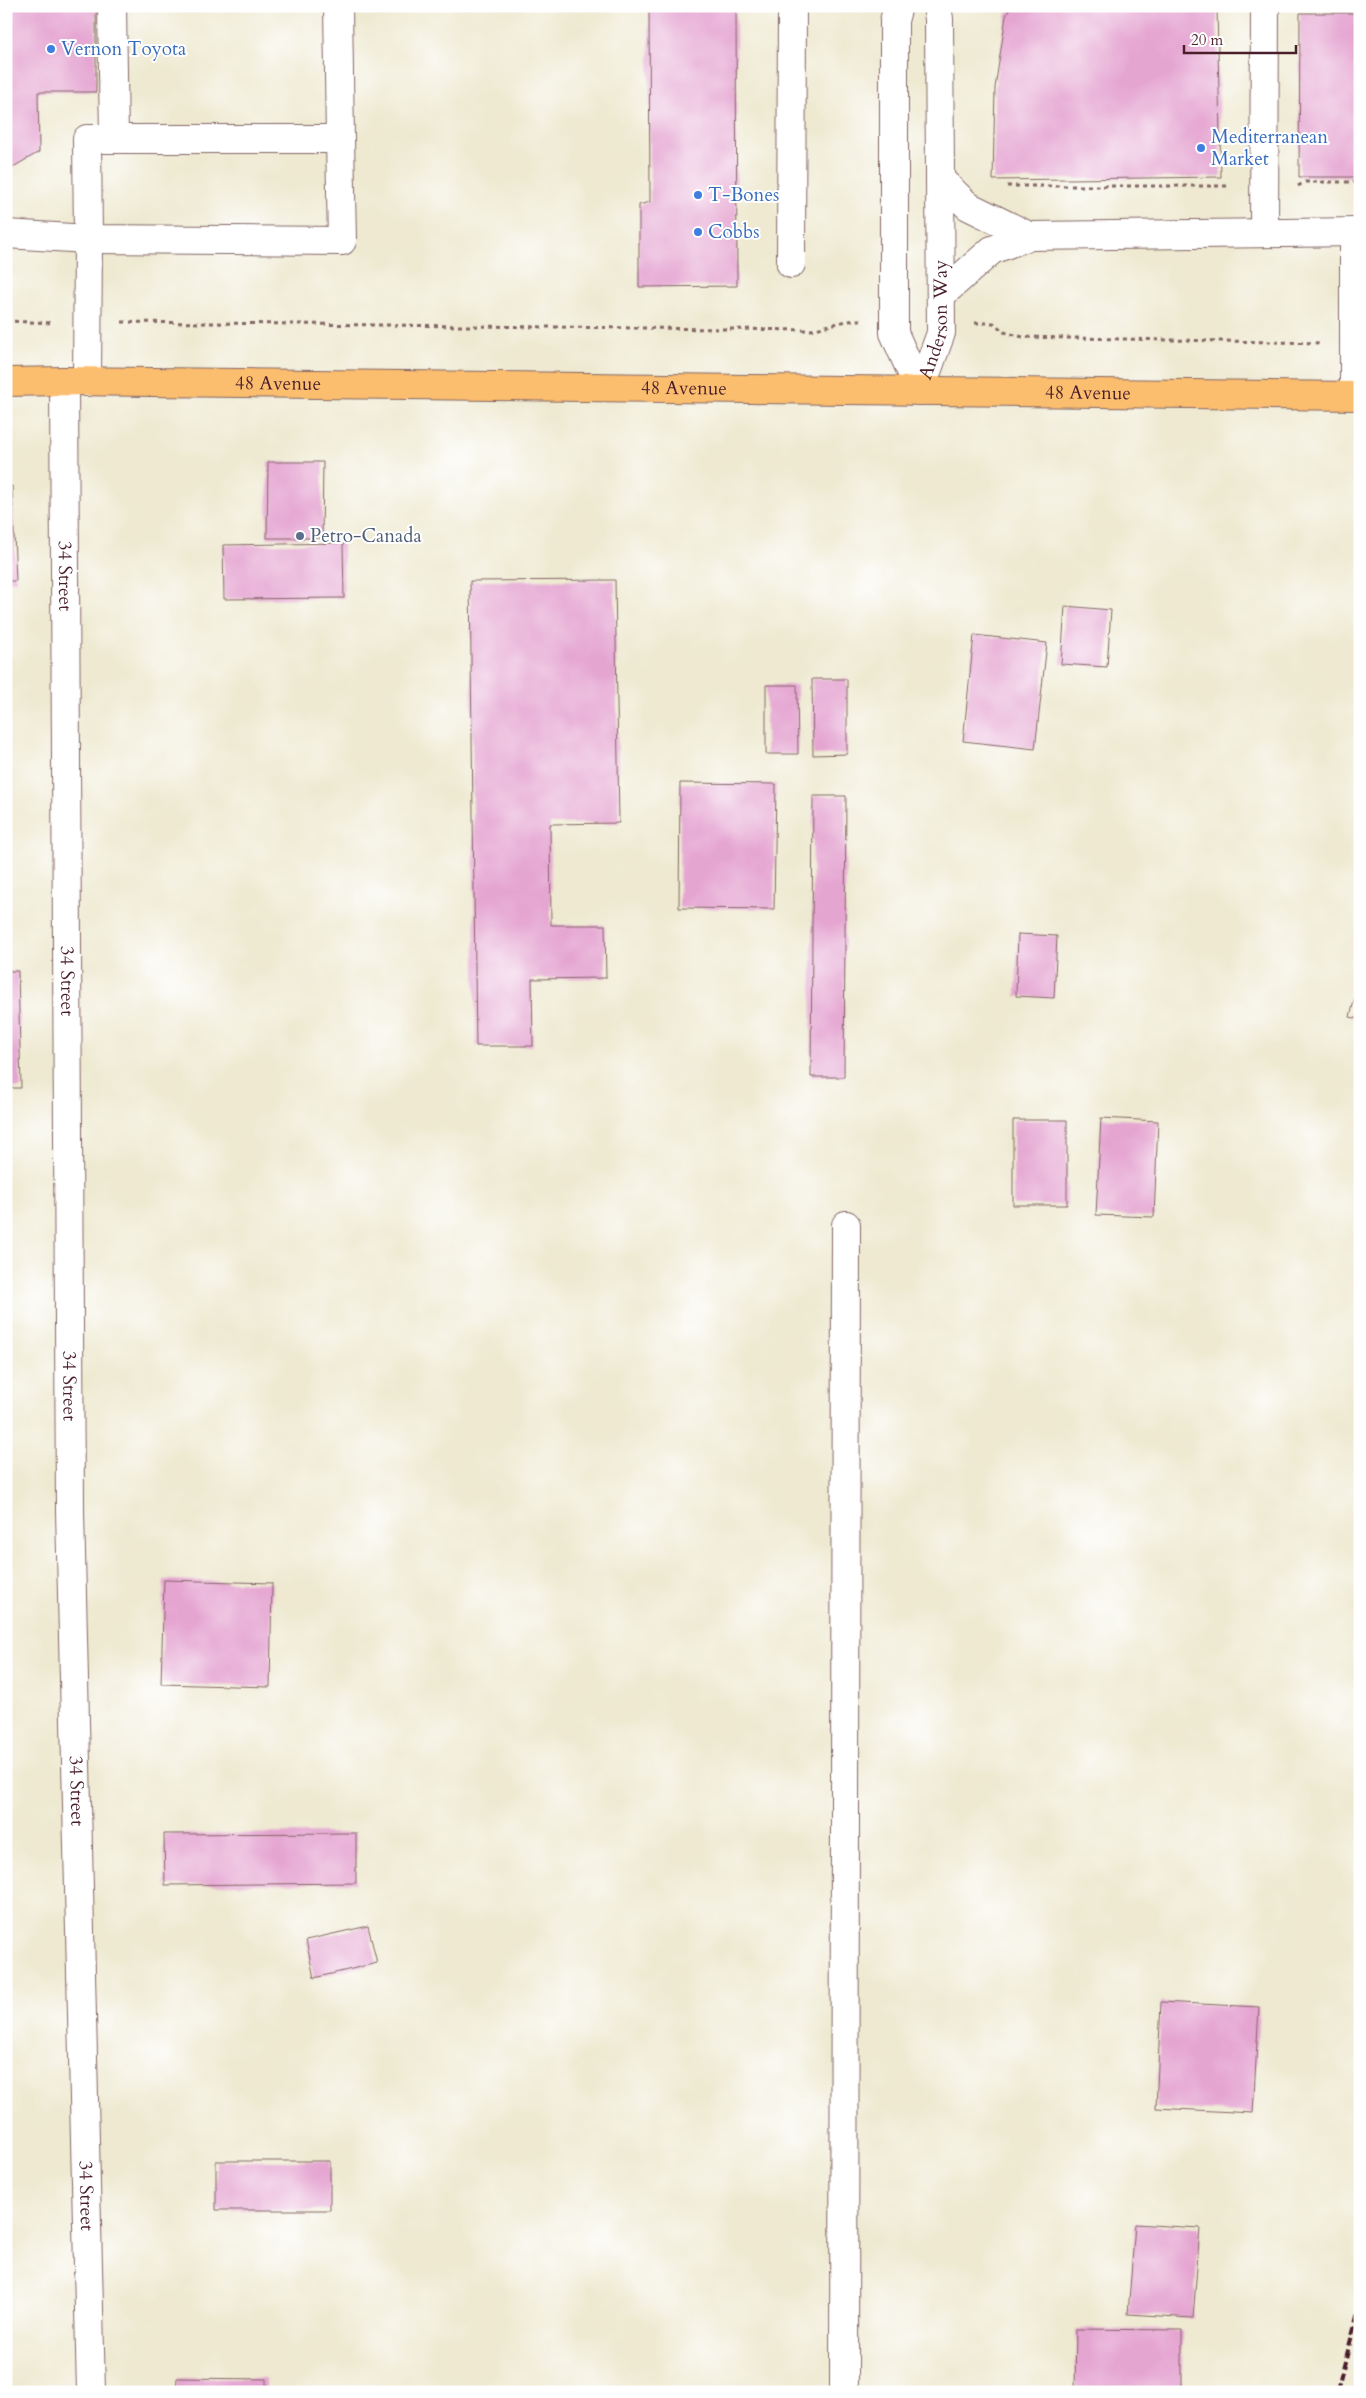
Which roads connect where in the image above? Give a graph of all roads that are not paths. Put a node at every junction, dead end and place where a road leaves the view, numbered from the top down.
1 (112, 6) edge
2 (338, 6) edge
3 (792, 6) edge
4 (898, 6) edge
5 (937, 6) edge
6 (1264, 6) edge
7 (114, 139) junction
8 (340, 139) junction
9 (940, 179) junction
10 (1264, 232) junction
11 (1357, 232) edge
12 (6, 234) edge
13 (1029, 236) junction
14 (88, 239) junction
15 (791, 264) dead end
16 (941, 295) junction
17 (76, 381) junction
18 (6, 382) edge
19 (920, 391) junction
20 (1357, 396) edge
21 (846, 1226) dead end
22 (91, 2392) edge
23 (844, 2392) edge

1 - 7 street
2 - 8 street
3 - 15 street
4 - 19 street, Anderson Way
5 - 9 street, Anderson Way
6 - 10 street
7 - 8 street
7 - 14 street, 34 Street
8 - 14 street
9 - 13 street
9 - 16 street, Anderson Way
10 - 11 street
10 - 13 street
11 - 20 street
12 - 14 street
13 - 16 street
14 - 17 street, 34 Street
16 - 19 street, Anderson Way
17 - 18 main road, 48 Avenue
17 - 19 main road, 48 Avenue
17 - 22 street, 34 Street
19 - 20 main road, 48 Avenue
21 - 23 street

